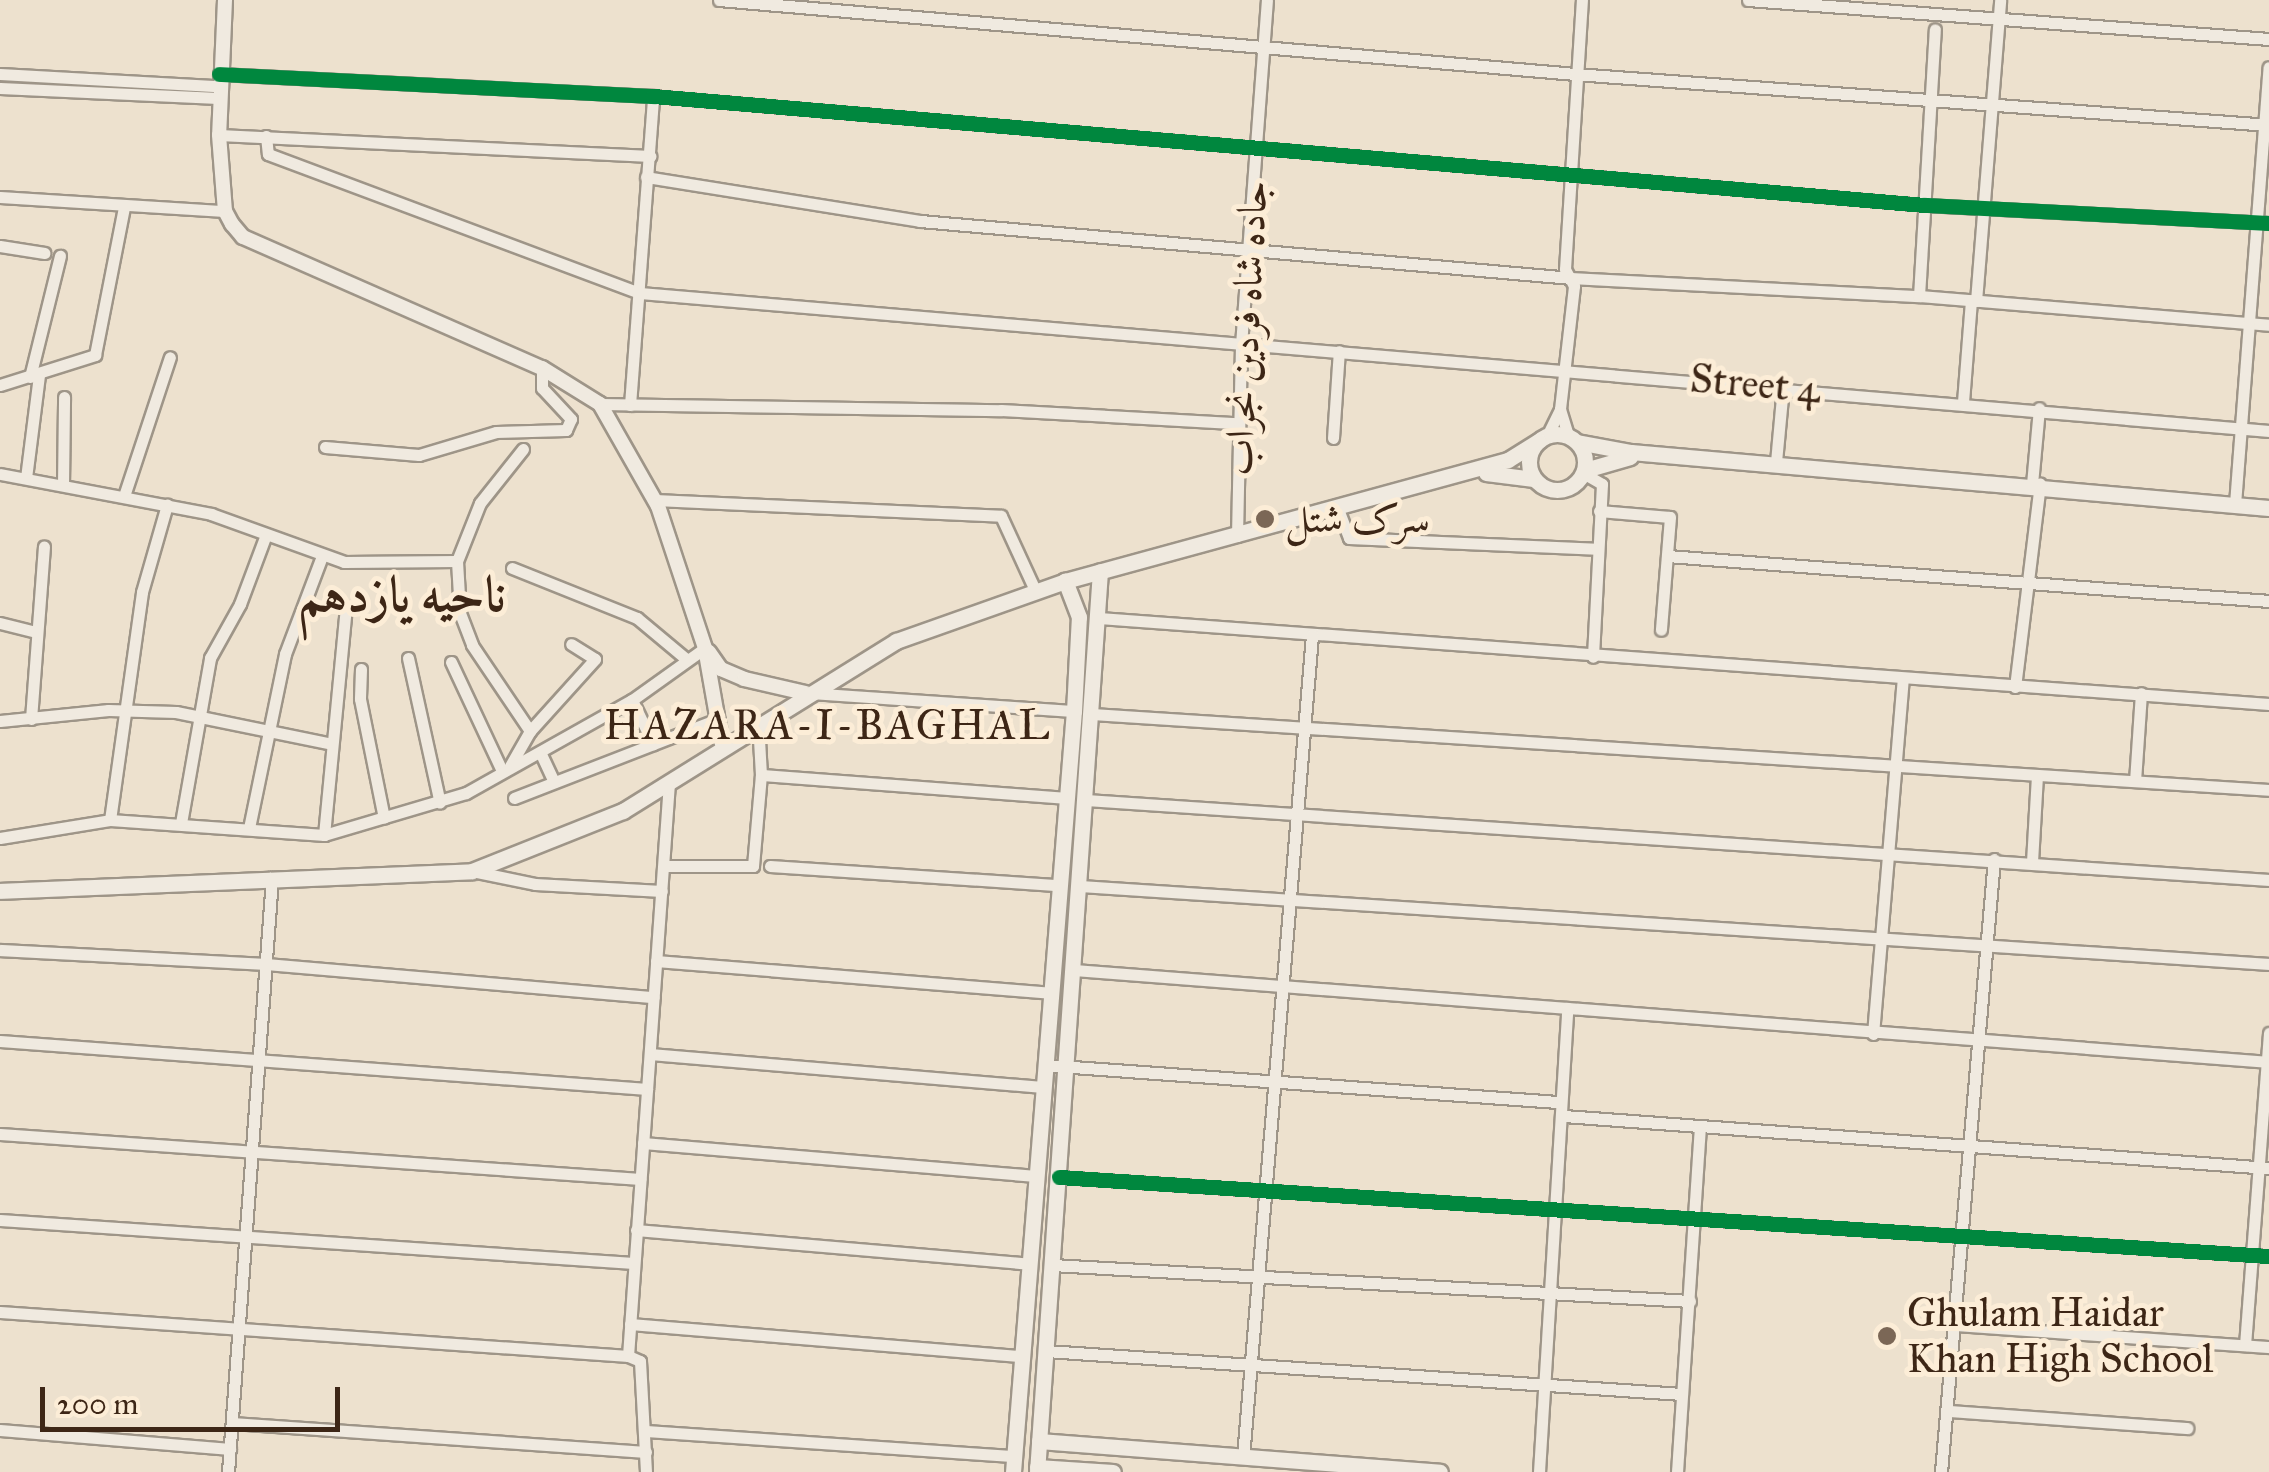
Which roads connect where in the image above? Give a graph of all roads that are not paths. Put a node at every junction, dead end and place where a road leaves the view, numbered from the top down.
1 (225, 0) edge
2 (719, 0) edge
3 (1268, 0) edge
4 (1582, 0) edge
5 (1748, 0) edge
6 (2000, 0) edge
7 (1998, 22) junction
8 (1935, 29) dead end
9 (2269, 39) edge
10 (1264, 46) junction
11 (2269, 66) edge
12 (1575, 74) junction
13 (7, 81) edge
14 (218, 86) junction
15 (653, 96) junction
16 (1931, 99) junction
17 (1992, 105) junction
18 (2267, 124) edge
19 (219, 135) junction
20 (266, 136) junction
21 (1256, 150) junction
22 (650, 156) junction
23 (1569, 176) junction
24 (646, 177) junction
25 (0, 197) edge
26 (1926, 205) junction
27 (124, 207) junction
28 (1982, 210) junction
29 (225, 211) junction
30 (2263, 222) edge
31 (0, 246) edge
32 (1248, 250) junction
33 (44, 253) dead end
34 (60, 256) dead end
35 (1571, 278) junction
36 (640, 293) junction
37 (1919, 296) junction
38 (1974, 300) junction
39 (2249, 323) junction
40 (2269, 324) edge
41 (1240, 344) junction
42 (1339, 351) junction
43 (170, 356) dead end
44 (1567, 367) junction
45 (542, 368) junction
46 (35, 376) junction
47 (0, 385) edge
48 (1782, 386) junction
49 (64, 397) dead end
50 (1963, 402) junction
51 (600, 404) junction
52 (630, 405) junction
53 (2039, 408) junction
54 (1560, 409) junction
55 (1237, 423) junction
56 (2239, 429) junction
57 (2269, 431) edge
58 (1333, 438) dead end
59 (1543, 438) junction
60 (1573, 439) junction
61 (325, 446) dead end
62 (523, 449) dead end
63 (1659, 454) junction
64 (1776, 462) junction
65 (1584, 471) junction
66 (0, 474) edge
67 (26, 478) junction
68 (1448, 478) junction
69 (1534, 480) junction
70 (2036, 484) junction
71 (63, 485) junction
72 (124, 496) junction
73 (656, 500) junction
74 (167, 504) junction
75 (2235, 504) junction
76 (2269, 508) edge
77 (1338, 509) junction
78 (1598, 511) junction
79 (1237, 536) junction
80 (265, 537) junction
81 (44, 546) dead end
82 (1596, 549) junction
83 (322, 556) junction
84 (1668, 556) junction
85 (457, 561) junction
86 (512, 568) dead end
87 (1100, 572) junction
88 (2028, 579) junction
89 (1065, 581) junction
90 (1035, 590) junction
91 (2269, 600) edge
92 (346, 608) dead end
93 (1099, 618) junction
94 (0, 623) edge
95 (1660, 630) dead end
96 (33, 631) junction
97 (1312, 635) junction
98 (571, 644) dead end
99 (705, 648) junction
100 (1593, 656) junction
101 (408, 658) dead end
102 (685, 658) junction
103 (451, 662) dead end
104 (361, 668) dead end
105 (1903, 680) junction
106 (2015, 687) junction
107 (805, 693) junction
108 (2141, 693) junction
109 (632, 700) junction
110 (2269, 704) edge
111 (124, 709) junction
112 (1074, 711) junction
113 (196, 714) junction
114 (1092, 714) junction
115 (718, 718) junction
116 (32, 719) junction
117 (0, 721) edge
118 (758, 722) junction
119 (1304, 728) junction
120 (530, 731) junction
121 (268, 732) junction
122 (332, 744) junction
123 (653, 744) junction
124 (722, 744) junction
125 (542, 754) junction
126 (1894, 766) junction
127 (506, 769) junction
128 (761, 775) junction
129 (2037, 776) junction
130 (2135, 781) junction
131 (554, 782) junction
132 (669, 782) junction
133 (2269, 790) edge
134 (514, 798) dead end
135 (1066, 798) junction
136 (1086, 800) junction
137 (440, 803) junction
138 (1297, 814) junction
139 (384, 818) junction
140 (110, 820) junction
141 (181, 823) junction
142 (250, 828) junction
143 (324, 836) junction
144 (0, 838) edge
145 (1888, 852) junction
146 (1994, 859) junction
147 (2032, 862) junction
148 (664, 866) junction
149 (770, 866) dead end
150 (472, 871) junction
151 (272, 878) junction
152 (2269, 880) edge
153 (1058, 886) junction
154 (1080, 886) junction
155 (0, 890) edge
156 (662, 892) junction
157 (1291, 902) junction
158 (1882, 938) junction
159 (1987, 946) junction
160 (0, 950) edge
161 (656, 961) junction
162 (266, 964) junction
163 (2269, 964) edge
164 (1074, 970) junction
165 (1284, 989) junction
166 (1050, 993) junction
167 (654, 996) junction
168 (1567, 1008) junction
169 (2269, 1033) edge
170 (1873, 1034) junction
171 (0, 1041) edge
172 (1980, 1042) junction
173 (650, 1054) junction
174 (257, 1057) junction
175 (2268, 1062) edge
176 (1044, 1064) junction
177 (1066, 1066) junction
178 (1276, 1084) junction
179 (1043, 1087) junction
180 (647, 1089) junction
181 (1558, 1102) junction
182 (1564, 1116) junction
183 (1700, 1128) junction
184 (0, 1134) edge
185 (643, 1143) junction
186 (1972, 1145) junction
187 (251, 1152) junction
188 (2264, 1167) edge
189 (1036, 1176) junction
190 (1058, 1177) junction
191 (640, 1179) junction
192 (1269, 1190) junction
193 (1558, 1205) junction
194 (1696, 1214) junction
195 (0, 1220) edge
196 (636, 1230) junction
197 (1962, 1235) junction
198 (246, 1240) junction
199 (2252, 1256) junction
200 (2269, 1256) edge
201 (634, 1263) junction
202 (1030, 1264) junction
203 (1052, 1265) junction
204 (1262, 1281) junction
205 (1551, 1296) junction
206 (1690, 1300) junction
207 (0, 1312) edge
208 (630, 1324) junction
209 (1954, 1325) junction
210 (239, 1328) junction
211 (2246, 1345) junction
212 (2269, 1347) edge
213 (1046, 1352) junction
214 (628, 1356) junction
215 (1022, 1356) junction
216 (1252, 1366) junction
217 (1546, 1384) junction
218 (1682, 1394) junction
219 (1948, 1411) junction
220 (232, 1424) junction
221 (2187, 1428) dead end
222 (0, 1430) edge
223 (646, 1431) junction
224 (1039, 1441) junction
225 (230, 1449) junction
226 (646, 1452) junction
227 (1243, 1457) junction
228 (1014, 1464) edge
229 (1037, 1470) edge
230 (228, 1472) edge
231 (646, 1472) edge
232 (1113, 1472) edge
233 (1440, 1472) edge
234 (1539, 1472) edge
235 (1677, 1472) edge
236 (1941, 1472) edge

1 - 14 street
2 - 10 street
3 - 10 street, جاده شاه فردین نجراب
4 - 12 street
5 - 7 street
6 - 7 street
7 - 9 street
7 - 17 street
8 - 16 street
10 - 12 street
10 - 21 street, جاده شاه فردین نجراب
11 - 18 street
12 - 16 street
12 - 23 street
13 - 14 street
14 - 15 street
14 - 19 street
15 - 21 street
15 - 22 street
16 - 17 street
16 - 26 street
17 - 18 street
17 - 28 street
18 - 30 street
19 - 20 street
19 - 29 street
20 - 22 street
20 - 36 street, Street 4
21 - 23 street
21 - 32 street, جاده شاه فردین نجراب
22 - 24 street
23 - 26 street
23 - 35 street
24 - 32 street
24 - 36 street
25 - 27 street
26 - 28 street
26 - 37 street
27 - 29 street
27 - 46 street
28 - 30 street
28 - 38 street
29 - 45 street
30 - 39 street
31 - 33 street
32 - 35 street
32 - 41 street, جاده شاه فردین نجراب
34 - 46 street
35 - 37 street
35 - 44 street
36 - 41 street, Street 4
36 - 52 street
37 - 38 street
38 - 39 street
38 - 50 street
39 - 40 street
39 - 56 street
41 - 42 street, Street 4
41 - 55 street, جاده شاه فردین نجراب
42 - 44 street, Street 4
42 - 58 street
43 - 72 street
44 - 48 street, Street 4
44 - 54 street
45 - 51 street
45 - 61 street
46 - 47 street
46 - 67 street
48 - 50 street, Street 4
48 - 64 street
49 - 71 street
50 - 53 street, Street 4
51 - 52 street
51 - 73 street
52 - 55 street
53 - 56 street, Street 4
53 - 70 street
54 - 59 street
54 - 60 street
55 - 79 street, جاده شاه فردین نجراب
56 - 57 street, Street 4
56 - 75 street
59 - 60 main road
59 - 68 main road
59 - 69 main road
60 - 63 main road
60 - 65 main road
62 - 85 street
63 - 64 main road
63 - 65 main road
64 - 70 main road
65 - 69 main road
65 - 78 street
66 - 67 street
67 - 71 street
68 - 69 main road
68 - 77 main road
70 - 75 main road
70 - 88 street
71 - 72 street
72 - 74 street
73 - 90 street
73 - 99 street
74 - 80 street
74 - 111 street
75 - 76 main road
77 - 79 main road
77 - 82 street
78 - 82 street
78 - 84 street
79 - 87 main road
80 - 83 street
80 - 113 street
81 - 96 street
82 - 100 street
83 - 85 street
83 - 121 street
84 - 88 street
84 - 95 street
85 - 120 street
86 - 102 street
87 - 89 main road
87 - 93 main road
88 - 91 street
88 - 106 street
89 - 90 main road
89 - 112 main road
90 - 107 main road
92 - 122 street
93 - 97 street
93 - 114 main road
94 - 96 street
96 - 116 street
97 - 100 street
97 - 119 street
98 - 120 street
99 - 102 street
99 - 107 street
99 - 115 street
100 - 105 street
101 - 137 street
102 - 109 street
103 - 127 street
104 - 139 street
105 - 106 street
105 - 126 street
106 - 108 street
107 - 112 street
107 - 118 main road
108 - 110 street
108 - 130 street
109 - 123 street
109 - 125 street
111 - 113 street
111 - 116 street
111 - 140 street
112 - 135 main road
113 - 121 street
113 - 141 street
114 - 119 street
114 - 136 main road
115 - 123 street
115 - 124 street
116 - 117 street
118 - 124 main road
118 - 128 street
119 - 126 street
119 - 138 street
120 - 127 street
121 - 122 street
121 - 142 street
122 - 143 street
123 - 131 street
124 - 132 main road
125 - 127 street
125 - 131 street
126 - 129 street
126 - 145 street
127 - 137 street
128 - 135 street
128 - 148 street
129 - 130 street
129 - 147 street
130 - 133 street
131 - 134 street
132 - 148 street
132 - 150 main road
135 - 153 main road
136 - 138 street
136 - 154 main road
137 - 139 street
138 - 145 street
138 - 157 street
139 - 143 street
140 - 141 street
140 - 144 street
141 - 142 street
142 - 143 street
145 - 146 street
145 - 158 street
146 - 147 street
146 - 159 street
147 - 152 street
148 - 156 street
149 - 153 street
150 - 151 main road
150 - 156 street
151 - 155 main road
151 - 162 street
153 - 166 main road
154 - 157 street
154 - 164 main road
156 - 161 street
157 - 158 street
157 - 165 street
158 - 159 street
158 - 170 street
159 - 163 street
159 - 172 street
160 - 162 street
161 - 166 street
161 - 167 street
162 - 167 street
162 - 174 street
164 - 165 street
164 - 177 main road
165 - 168 street
165 - 178 street
166 - 176 main road
167 - 173 street
168 - 170 street
168 - 181 street
169 - 175 street
170 - 172 street
171 - 174 street
172 - 175 street
172 - 186 street
173 - 179 street
173 - 180 street
174 - 180 street
174 - 187 street
175 - 188 street
176 - 177 street
176 - 179 main road
177 - 178 street
177 - 190 main road
178 - 181 street
178 - 192 street
179 - 189 main road
180 - 185 street
181 - 182 street
182 - 183 street
182 - 193 street
183 - 186 street
183 - 194 street
184 - 187 street
185 - 189 street
185 - 191 street
186 - 188 street
186 - 197 street
187 - 191 street
187 - 198 street
188 - 199 street
189 - 202 main road
190 - 192 street
190 - 203 main road
191 - 196 street
192 - 193 street
192 - 204 street
193 - 194 street
193 - 205 street
194 - 197 street
194 - 206 street
195 - 198 street
196 - 201 street
196 - 202 street
197 - 199 street
197 - 209 street
198 - 201 street
198 - 210 street
199 - 200 street
199 - 211 street
201 - 208 street
202 - 215 main road
203 - 204 street
203 - 213 main road
204 - 205 street
204 - 216 street
205 - 206 street
205 - 217 street
206 - 218 street
207 - 210 street
208 - 214 street
208 - 215 street
209 - 211 street
209 - 219 street
210 - 214 street
210 - 220 street
211 - 212 street
213 - 216 street
213 - 224 main road
214 - 223 street
215 - 228 main road
216 - 217 street
216 - 227 street
217 - 218 street
217 - 234 street
218 - 235 street
219 - 221 street
219 - 236 street
220 - 225 street
220 - 226 street
222 - 225 street
223 - 226 street
223 - 228 street
224 - 227 main road
224 - 229 main road
225 - 230 street
226 - 231 street
227 - 233 main road
229 - 232 main road

